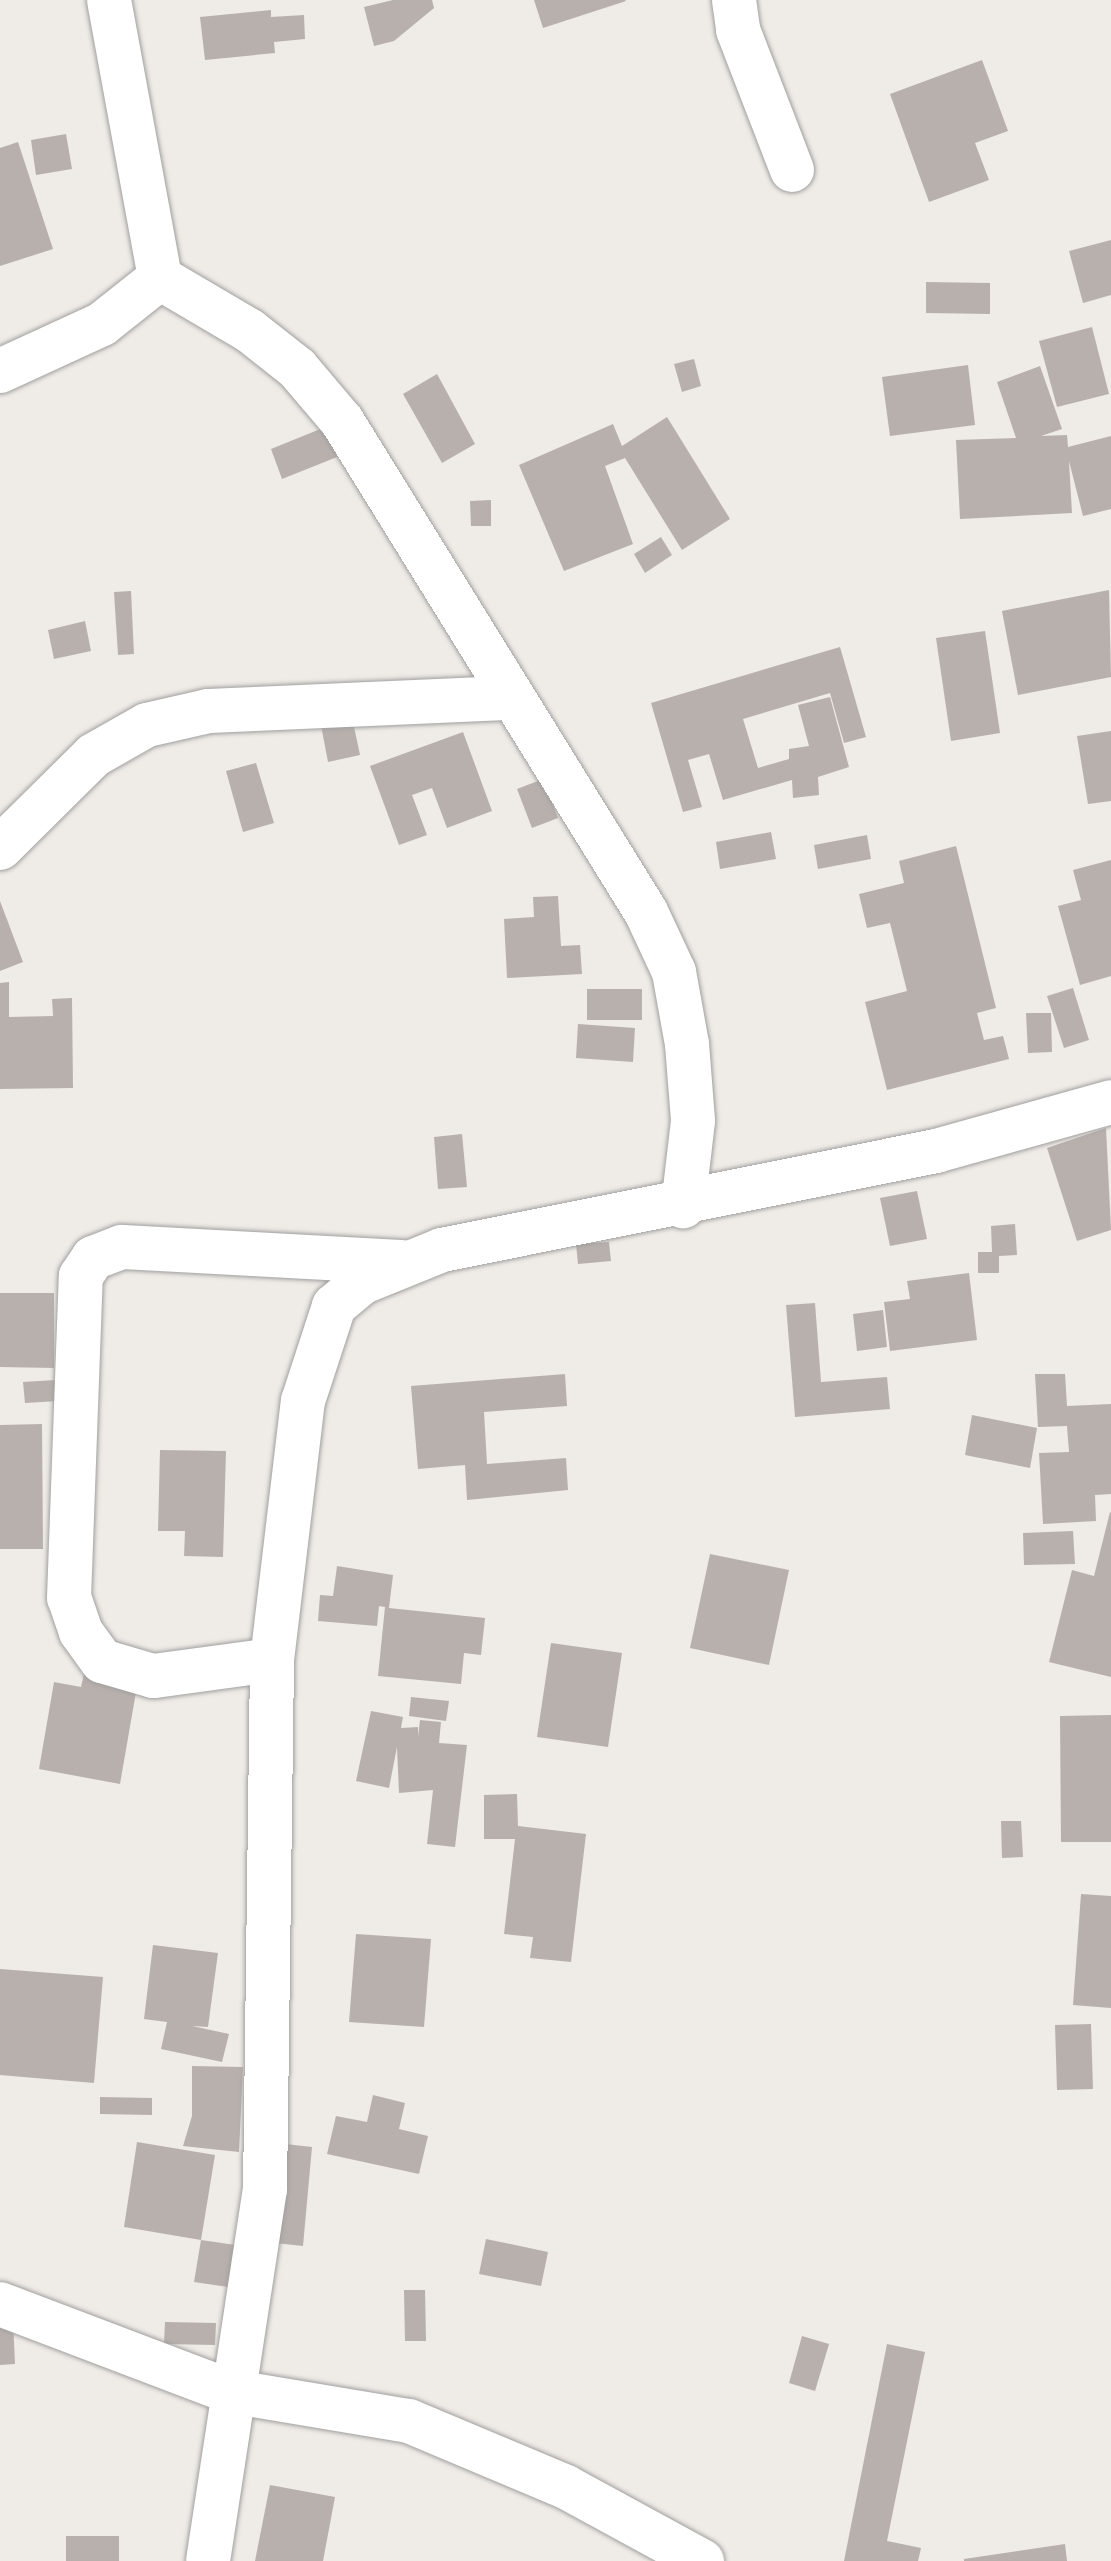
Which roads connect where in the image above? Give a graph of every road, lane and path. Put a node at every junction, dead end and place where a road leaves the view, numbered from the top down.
1 (109, 0) edge
2 (734, 0) edge
3 (792, 170) dead end
4 (160, 278) junction
5 (0, 371) edge
6 (507, 698) junction
7 (0, 848) edge
8 (1111, 1102) edge
9 (683, 1206) junction
10 (404, 1262) junction
11 (272, 1660) junction
12 (0, 2304) edge
13 (229, 2391) junction
14 (208, 2561) edge
15 (702, 2561) edge

1 - 4 street
2 - 3 street
4 - 5 street
4 - 6 street
6 - 7 street
6 - 9 street
8 - 9 street
9 - 10 street
10 - 11 street
10 - 11 street
11 - 13 street
12 - 13 street
13 - 14 street
13 - 15 street

